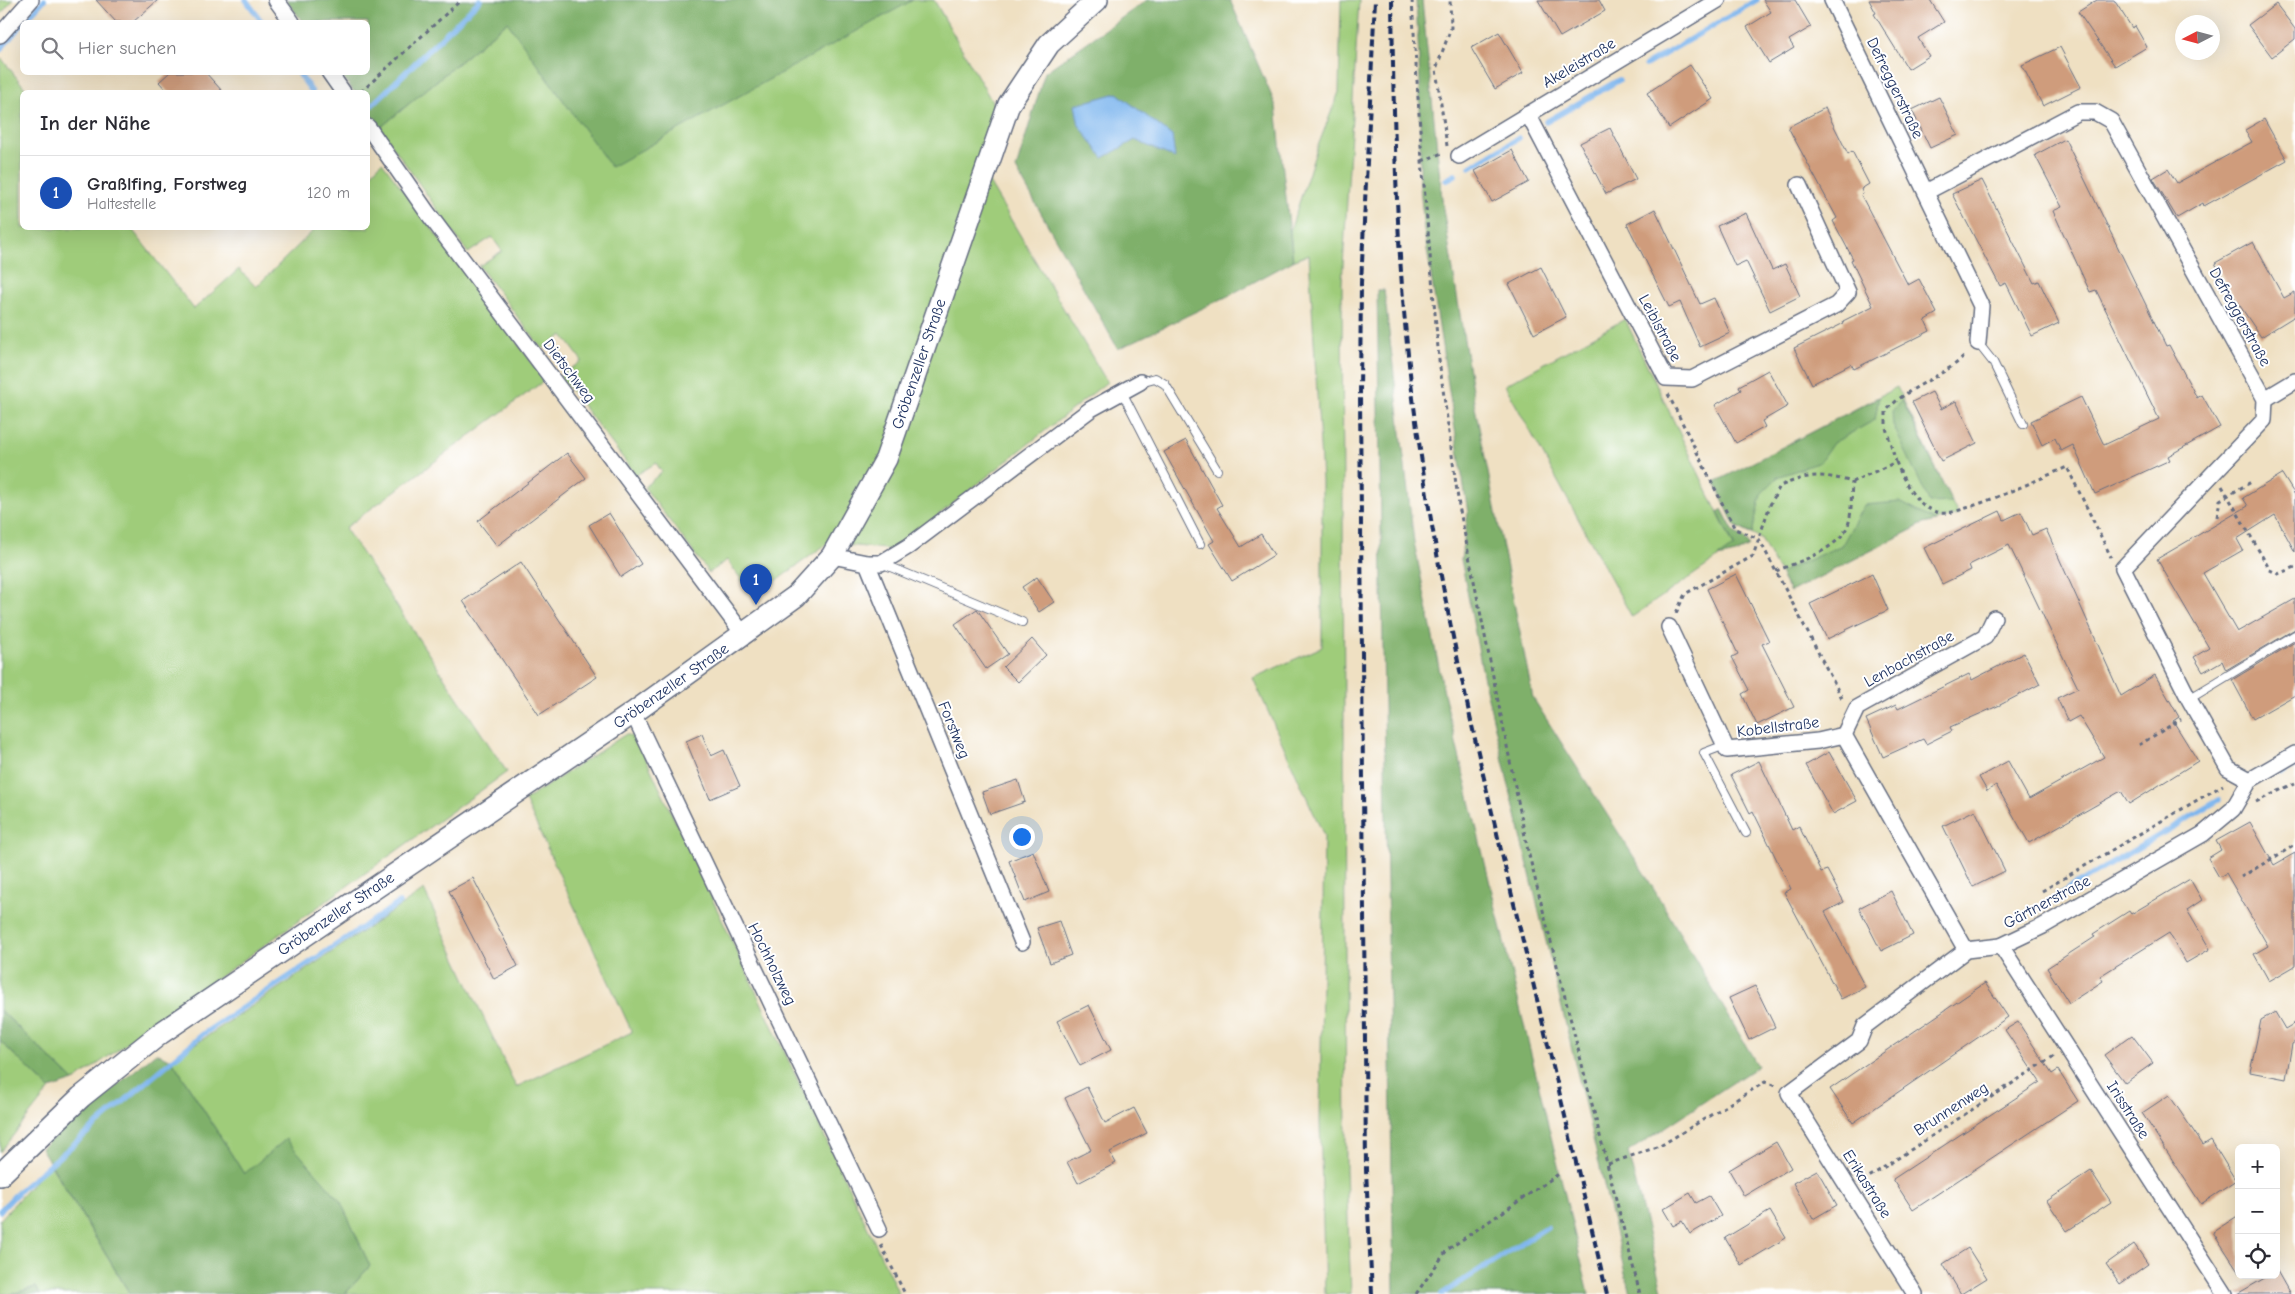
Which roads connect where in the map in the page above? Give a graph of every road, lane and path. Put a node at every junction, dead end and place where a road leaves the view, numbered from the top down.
1 (31, 0) edge
2 (276, 0) edge
3 (461, 0) edge
4 (1096, 0) edge
5 (1412, 0) edge
6 (1450, 0) edge
7 (1718, 0) edge
8 (1832, 0) edge
9 (291, 20) edge
10 (0, 35) edge
11 (331, 75) edge
12 (342, 90) edge
13 (363, 90) edge
14 (1528, 114) junction
15 (370, 130) edge
16 (1459, 156) dead end
17 (1422, 161) junction
18 (1798, 185) dead end
19 (1926, 192) junction
20 (1978, 343) junction
21 (1666, 378) junction
22 (2295, 381) edge
23 (1140, 382) joint
24 (1122, 392) junction
25 (2266, 399) junction
26 (2023, 424) dead end
27 (1896, 462) junction
28 (1217, 470) dead end
29 (2215, 472) junction
30 (2253, 481) dead end
31 (1852, 482) junction
32 (2228, 497) junction
33 (2217, 517) dead end
34 (1759, 539) junction
35 (1200, 544) dead end
36 (832, 556) junction
37 (874, 563) junction
38 (2295, 567) edge
39 (2123, 568) junction
40 (1776, 572) junction
41 (1994, 618) dead end
42 (1022, 622) dead end
43 (1669, 626) joint
44 (744, 635) junction
45 (2295, 635) edge
46 (2192, 705) junction
47 (633, 713) junction
48 (1852, 719) junction
49 (1844, 735) junction
50 (1725, 744) junction
51 (2139, 745) dead end
52 (2295, 754) edge
53 (2246, 777) junction
54 (1746, 833) dead end
55 (2295, 845) edge
56 (2241, 877) dead end
57 (2042, 891) dead end
58 (1022, 942) dead end
59 (2000, 946) junction
60 (1966, 950) junction
61 (2067, 1048) junction
62 (1789, 1093) junction
63 (1608, 1164) junction
64 (1560, 1173) dead end
65 (0, 1175) edge
66 (1850, 1190) junction
67 (880, 1229) joint
68 (905, 1294) edge
69 (1416, 1294) edge
70 (1640, 1294) edge
71 (1915, 1294) edge
72 (2225, 1294) edge

1 - 10 street
2 - 9 street
3 - 13 path
4 - 36 street, Gröbenzeller Straße
5 - 17 path
6 - 17 path
7 - 14 street, Akeleistraße
8 - 19 street, Defreggerstraße
11 - 12 street
14 - 16 street, Akeleistraße
14 - 21 street, Leiblstraße
15 - 44 street, Dietschweg
17 - 63 path
18 - 21 street, Leiblstraße
19 - 20 street, Defreggerstraße
19 - 25 street, Defreggerstraße
20 - 26 lane
20 - 27 path
21 - 34 path
22 - 25 street
23 - 24 street
23 - 28 lane
24 - 35 lane
24 - 37 street
25 - 29 street
27 - 31 path
27 - 39 path
29 - 32 path
29 - 39 street
30 - 32 path
31 - 34 path
31 - 40 path
32 - 33 path
32 - 38 path
34 - 40 path
34 - 43 path
36 - 37 street
36 - 44 street, Gröbenzeller Straße
37 - 42 lane
37 - 58 street, Forstweg
39 - 46 street
40 - 48 path
41 - 48 street, Lenbachstraße
43 - 50 street, Kobellstraße
44 - 47 street, Gröbenzeller Straße
45 - 46 lane
46 - 51 path
46 - 53 street
47 - 65 street, Gröbenzeller Straße
47 - 67 street, Hochholzweg
48 - 49 street, Lenbachstraße
49 - 50 street, Kobellstraße
49 - 60 street, Kobellstraße
50 - 54 lane
52 - 53 street, Gärtnerstraße
53 - 57 path
53 - 59 street, Gärtnerstraße
55 - 56 path
59 - 60 street, Gärtnerstraße
59 - 61 street, Irisstraße
60 - 62 street
61 - 66 path, Brunnenweg
61 - 72 street, Irisstraße
62 - 63 path
62 - 66 street, Erikastraße
63 - 70 path
64 - 69 path
66 - 71 street, Erikastraße
67 - 68 path

